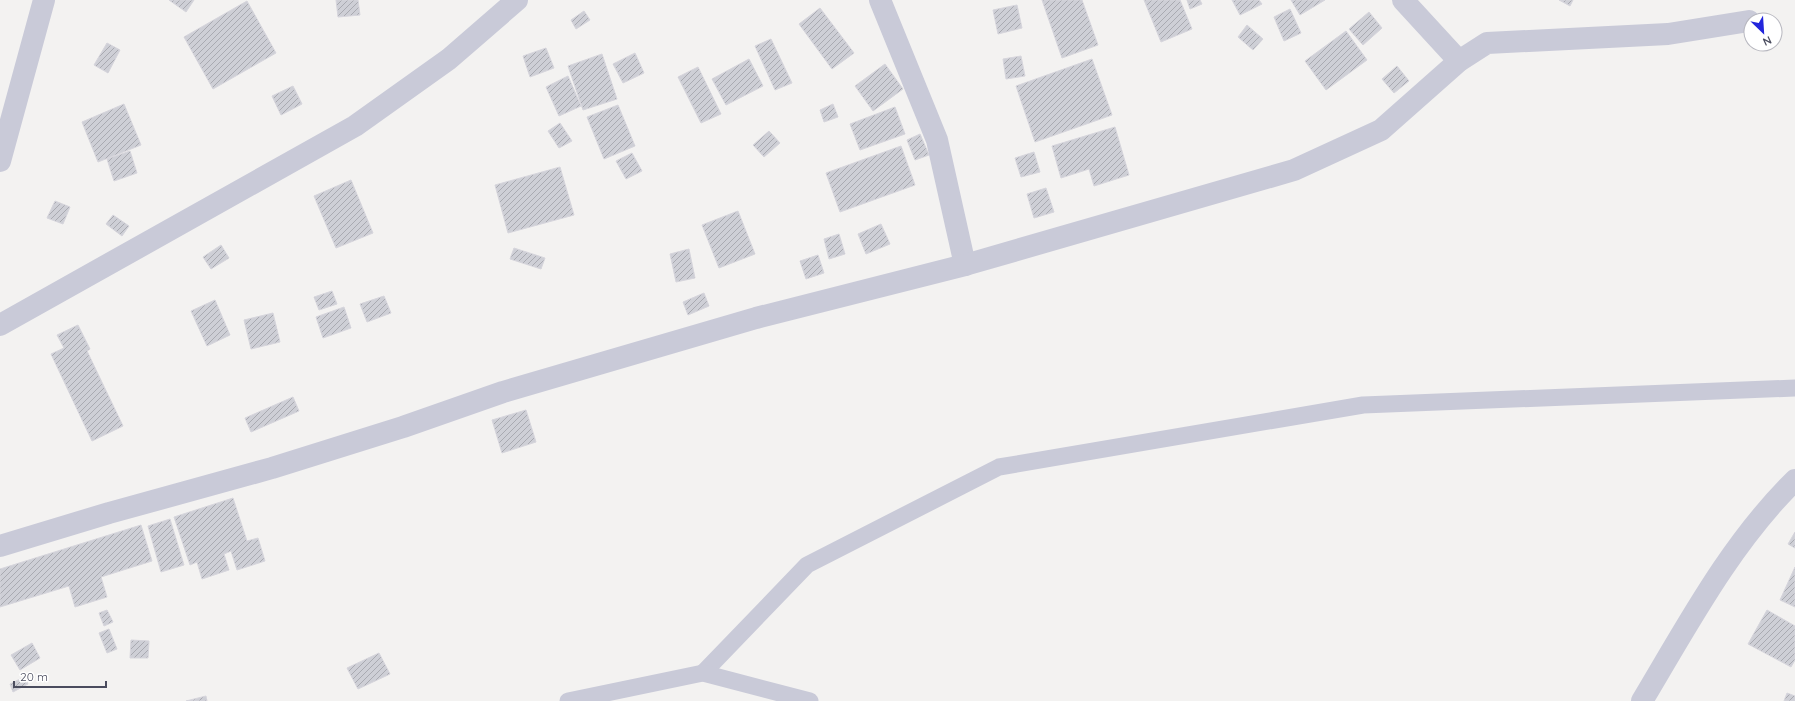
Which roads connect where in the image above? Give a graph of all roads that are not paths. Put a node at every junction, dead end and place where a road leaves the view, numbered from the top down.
1 (44, 0) edge
2 (517, 0) edge
3 (880, 0) edge
4 (1403, 0) edge
5 (1743, 21) edge
6 (1459, 61) junction
7 (0, 161) edge
8 (965, 265) junction
9 (0, 325) edge
10 (1795, 388) edge
11 (1795, 480) edge
12 (0, 546) edge
13 (702, 673) junction
14 (568, 701) edge
15 (810, 701) edge
16 (1642, 701) edge

1 - 7 street
2 - 9 street
3 - 8 street
4 - 6 street
5 - 6 street
6 - 8 street
8 - 12 street
10 - 13 lane
11 - 16 street
13 - 14 lane
13 - 15 lane

